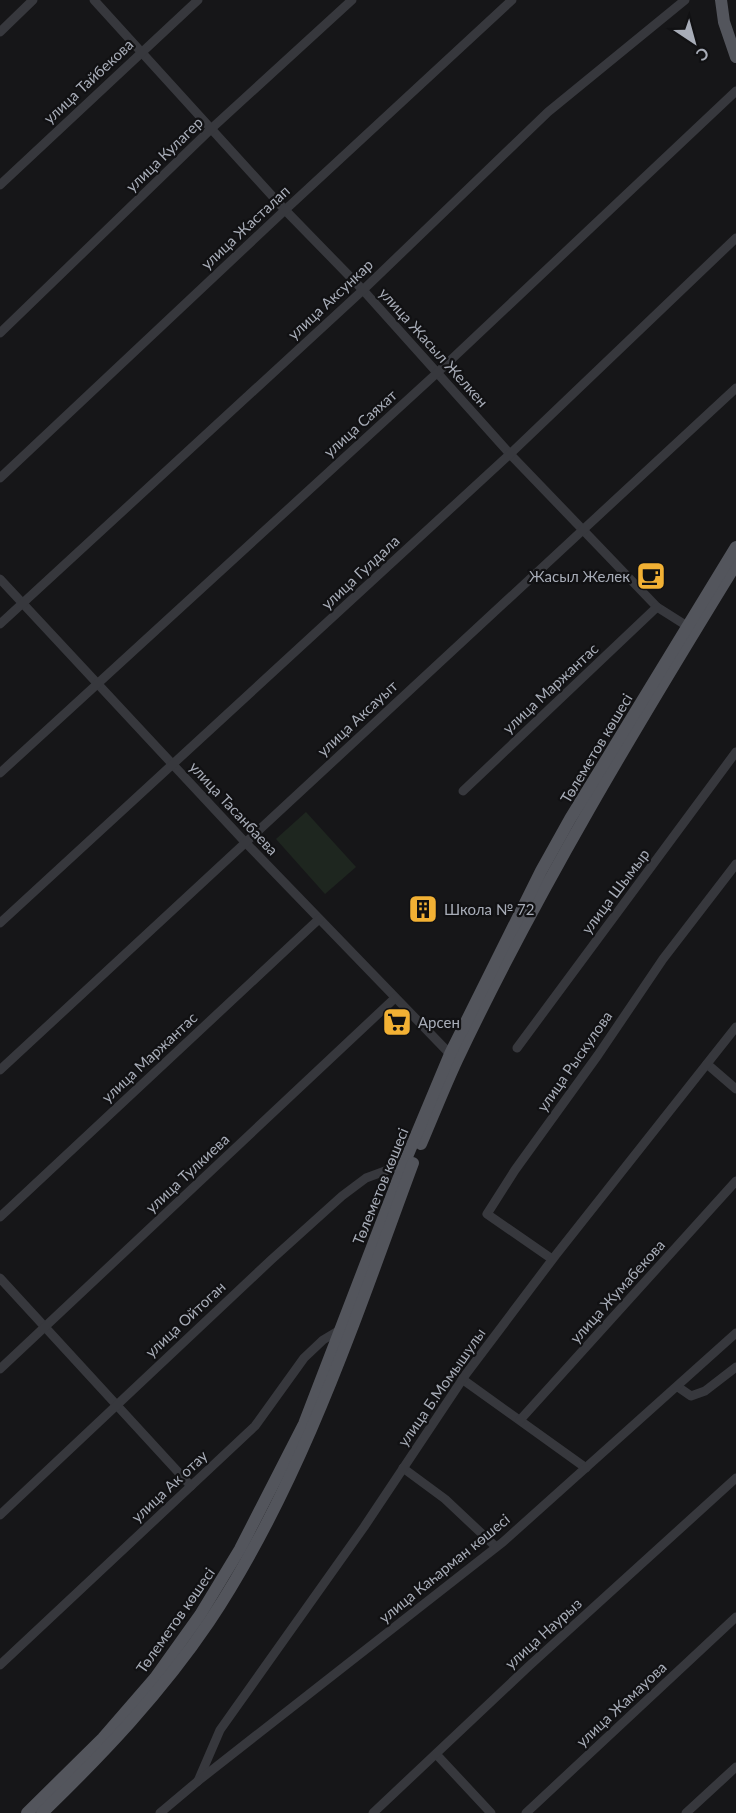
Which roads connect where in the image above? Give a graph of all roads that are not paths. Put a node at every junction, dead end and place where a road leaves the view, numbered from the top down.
1 (33, 0) edge
2 (94, 0) edge
3 (198, 0) edge
4 (352, 0) edge
5 (512, 0) edge
6 (685, 0) edge
7 (721, 0) edge
8 (0, 32) edge
9 (142, 51) junction
10 (736, 57) edge
11 (736, 91) edge
12 (212, 128) junction
13 (0, 185) edge
14 (285, 210) junction
15 (736, 238) edge
16 (363, 290) junction
17 (0, 333) edge
18 (438, 372) junction
19 (736, 388) edge
20 (510, 454) junction
21 (0, 478) edge
22 (583, 529) junction
23 (736, 547) edge
24 (736, 564) edge
25 (0, 579) edge
26 (23, 603) junction
27 (657, 607) junction
28 (0, 624) edge
29 (687, 626) junction
30 (98, 683) junction
31 (736, 753) edge
32 (173, 764) junction
33 (0, 773) edge
34 (463, 791) dead end
35 (245, 842) junction
36 (736, 864) edge
37 (319, 919) junction
38 (0, 923) edge
39 (395, 998) junction
40 (736, 1027) edge
41 (517, 1048) dead end
42 (450, 1054) junction
43 (707, 1064) junction
44 (0, 1070) edge
45 (736, 1089) edge
46 (404, 1164) junction
47 (736, 1182) edge
48 (0, 1217) edge
49 (552, 1259) junction
50 (0, 1278) edge
51 (45, 1328) junction
52 (346, 1329) junction
53 (736, 1333) edge
54 (736, 1367) edge
55 (0, 1369) edge
56 (462, 1379) junction
57 (678, 1387) junction
58 (117, 1404) junction
59 (520, 1420) junction
60 (403, 1468) junction
61 (586, 1468) junction
62 (736, 1478) edge
63 (191, 1486) junction
64 (0, 1515) edge
65 (496, 1547) junction
66 (736, 1617) edge
67 (0, 1665) edge
68 (436, 1754) junction
69 (736, 1767) edge
70 (198, 1781) junction
71 (27, 1813) edge
72 (42, 1813) edge
73 (160, 1813) edge
74 (373, 1813) edge
75 (492, 1813) edge
76 (526, 1813) edge
77 (686, 1813) edge

1 - 8 street
2 - 9 street, улица Жасыл Желкен
3 - 9 street, улица Тайбекова
4 - 12 street, улица Кулагер
5 - 14 street, улица Жасталап
6 - 16 street, улица Аксункар
7 - 10 main road
9 - 12 street, улица Жасыл Желкен
9 - 13 street, улица Тайбекова
11 - 18 street, улица Саяхат
12 - 14 street, улица Жасыл Желкен
12 - 17 street, улица Кулагер
14 - 16 street, улица Жасыл Желкен
14 - 21 street, улица Жасталап
15 - 20 street, улица Гулдала
16 - 18 street, улица Жасыл Желкен
16 - 26 street, улица Аксункар
18 - 20 street, улица Жасыл Желкен
18 - 30 street, улица Саяхат
19 - 22 street, улица Аксауыт
20 - 22 street, улица Жасыл Желкен
20 - 32 street, улица Гулдала
22 - 27 street, улица Жасыл Желкен
22 - 35 street, улица Аксауыт
23 - 29 main road, Төлеметов көшесі
24 - 52 main road, Төлеметов көшесі
25 - 26 street, улица Тасанбаева
26 - 28 street, улица Аксункар
26 - 30 street, улица Тасанбаева
27 - 29 street, улица Жасыл Желкен
27 - 34 street, улица Маржантас
29 - 42 main road, Төлеметов көшесі
30 - 32 street, улица Тасанбаева
30 - 33 street, улица Саяхат
31 - 41 street, улица Шымыр
32 - 35 street, улица Тасанбаева
32 - 38 street, улица Гулдала
35 - 37 street, улица Тасанбаева
35 - 44 street, улица Аксауыт
36 - 49 street, улица Рыскулова
37 - 39 street, улица Тасанбаева
37 - 48 street, улица Маржантас
39 - 42 street, улица Тасанбаева
39 - 51 street, улица Тулкиева
40 - 43 street, улица Б.Момышулы
42 - 46 main road, Төлеметов көшесі
43 - 45 street
43 - 49 street, улица Б.Момышулы
46 - 52 main road, Төлеметов көшесі
46 - 58 street, улица Ойтоган
47 - 59 street, улица Жумабекова
49 - 56 street, улица Б.Момышулы
50 - 51 street
51 - 55 street, улица Тулкиева
51 - 58 street
52 - 63 street, улица Ак отау
52 - 71 main road, Төлеметов көшесі
52 - 72 main road, Төлеметов көшесі
53 - 57 street, улица Каһарман көшесі
54 - 57 street
56 - 59 street
56 - 60 street, улица Б.Момышулы
57 - 61 street, улица Каһарман көшесі
58 - 63 street
58 - 64 street, улица Ойтоган
59 - 61 street
60 - 65 street
60 - 70 street, улица Б.Момышулы
61 - 65 street, улица Каһарман көшесі
62 - 68 street, улица Наурыз
63 - 67 street, улица Ак отау
65 - 70 street, улица Каһарман көшесі
66 - 76 street, улица Жамауова
68 - 74 street, улица Наурыз
68 - 75 street
69 - 77 street
70 - 73 street, улица Каһарман көшесі

